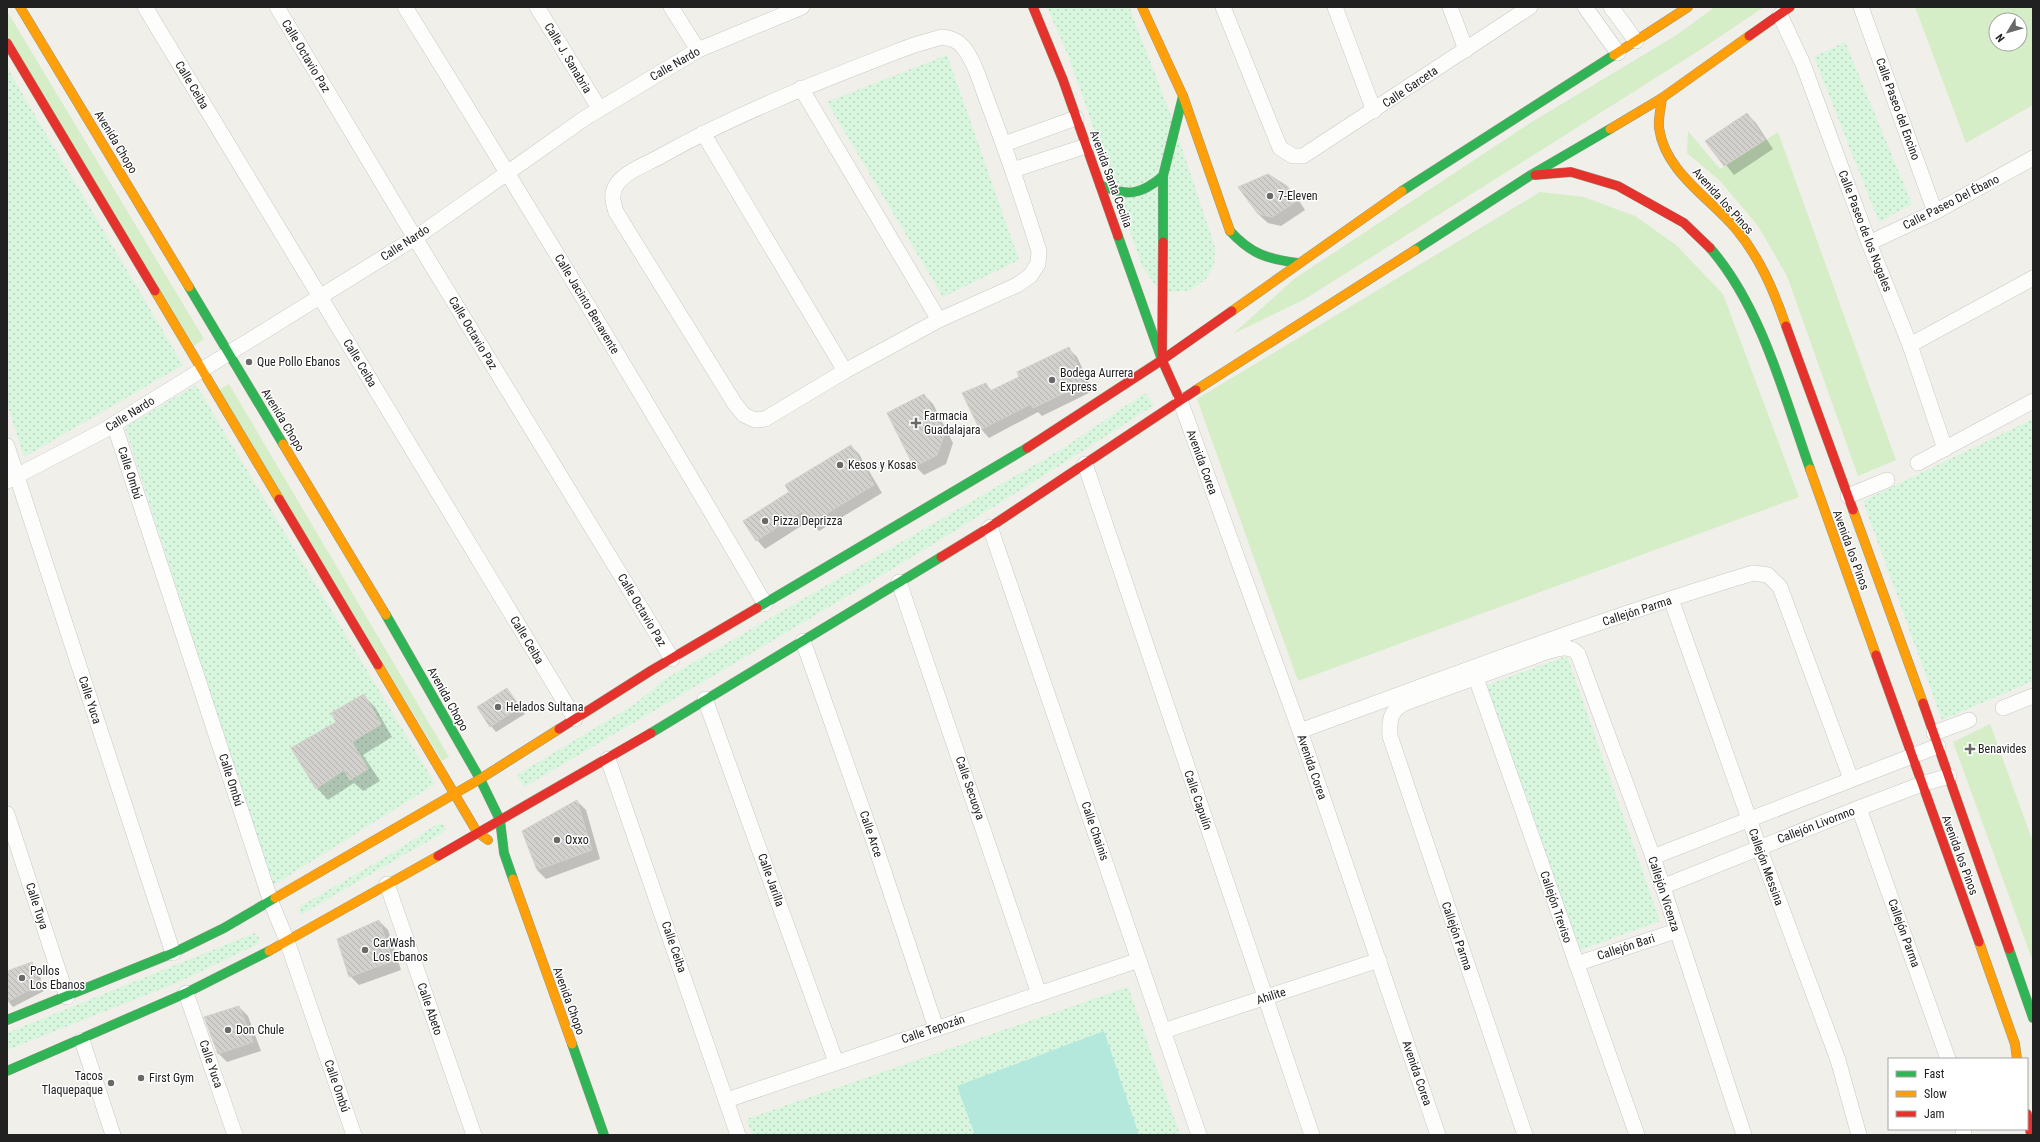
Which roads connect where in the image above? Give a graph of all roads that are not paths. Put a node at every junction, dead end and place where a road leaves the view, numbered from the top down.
1 (20, 7) edge
2 (145, 7) edge
3 (277, 7) edge
4 (406, 7) edge
5 (537, 7) edge
6 (671, 7) edge
7 (1033, 7) edge
8 (1142, 7) edge
9 (1223, 7) edge
10 (1336, 7) edge
11 (1450, 7) edge
12 (1530, 7) edge
13 (1585, 7) edge
14 (1611, 7) edge
15 (1688, 7) edge
16 (1861, 7) edge
17 (798, 8) edge
18 (1785, 11) edge
19 (1636, 41) junction
20 (7, 43) edge
21 (698, 50) junction
22 (1466, 50) junction
23 (1618, 53) junction
24 (801, 88) junction
25 (1183, 96) junction
26 (1662, 98) junction
27 (599, 108) junction
28 (1374, 110) junction
29 (1076, 118) junction
30 (703, 133) junction
31 (1004, 144) junction
32 (1086, 146) junction
33 (2033, 158) edge
34 (1013, 170) junction
35 (508, 172) junction
36 (1531, 175) junction
37 (1163, 176) junction
38 (1100, 185) junction
39 (1935, 212) junction
40 (415, 238) junction
41 (1869, 243) junction
42 (1298, 263) junction
43 (2033, 278) edge
44 (320, 296) junction
45 (939, 320) junction
46 (1910, 346) junction
47 (228, 353) junction
48 (1162, 360) junction
49 (202, 369) junction
50 (846, 371) junction
51 (1180, 400) junction
52 (2033, 401) edge
53 (114, 424) junction
54 (7, 446) edge
55 (1945, 449) junction
56 (1918, 463) dead end
57 (1085, 464) junction
58 (12, 478) edge
59 (1887, 480) dead end
60 (1848, 496) junction
61 (990, 526) junction
62 (900, 582) junction
63 (1671, 599) junction
64 (765, 604) junction
65 (803, 641) junction
66 (672, 658) junction
67 (1476, 678) junction
68 (2033, 696) edge
69 (705, 699) junction
70 (2003, 708) dead end
71 (574, 718) junction
72 (1969, 720) dead end
73 (1300, 731) junction
74 (1936, 739) junction
75 (1911, 755) junction
76 (608, 759) junction
77 (1949, 776) junction
78 (480, 779) junction
79 (1850, 779) junction
80 (1922, 784) junction
81 (454, 794) junction
82 (1859, 808) junction
83 (7, 814) edge
84 (1749, 819) junction
85 (500, 820) junction
86 (477, 832) junction
87 (1759, 847) junction
88 (504, 853) junction
89 (1653, 857) junction
90 (386, 884) junction
91 (1662, 887) junction
92 (271, 902) junction
93 (1676, 931) junction
94 (287, 941) junction
95 (173, 953) junction
96 (1139, 960) junction
97 (1379, 960) junction
98 (1576, 964) junction
99 (186, 993) junction
100 (1039, 994) junction
101 (67, 997) junction
102 (1265, 998) junction
103 (2033, 1018) edge
104 (7, 1020) edge
105 (936, 1028) junction
106 (1164, 1032) junction
107 (82, 1040) junction
108 (1948, 1058) edge
109 (2017, 1058) edge
110 (836, 1062) junction
111 (7, 1071) edge
112 (727, 1100) junction
113 (2028, 1119) edge
114 (113, 1135) edge
115 (235, 1135) edge
116 (354, 1135) edge
117 (474, 1135) edge
118 (604, 1135) edge
119 (738, 1135) edge
120 (1199, 1135) edge
121 (1312, 1135) edge
122 (1438, 1135) edge
123 (1525, 1135) edge
124 (1637, 1135) edge
125 (1744, 1135) edge
126 (1859, 1135) edge
127 (2031, 1135) edge

1 - 47 street, Avenida Chopo
2 - 44 street, Calle Ceiba
3 - 40 street, Calle Octavio Paz
4 - 35 street, Calle Jacinto Benavente
5 - 27 street, Calle J. Sanabria
6 - 21 street
7 - 29 street, Avenida Santa Cecilia
8 - 25 street
9 - 28 street, Calle Garceta
10 - 28 street
11 - 22 street
12 - 22 street, Calle Garceta
13 - 23 street
14 - 19 street
15 - 19 street
16 - 39 street, Calle Paseo del Encino
17 - 21 street, Calle Nardo
18 - 26 street
18 - 41 street, Calle Paseo de los Nogales
19 - 23 street
20 - 49 street
21 - 27 street, Calle Nardo
22 - 28 street, Calle Garceta
23 - 42 street
24 - 30 street
24 - 31 street
24 - 45 street
25 - 37 street
25 - 42 street
26 - 36 street
26 - 60 street, Avenida los Pinos
27 - 35 street, Calle Nardo
29 - 31 street
29 - 32 street, Avenida Santa Cecilia
30 - 50 street
30 - 50 street
31 - 34 street
32 - 34 street
32 - 38 street, Avenida Santa Cecilia
33 - 39 street, Calle Paseo Del Ébano
34 - 45 street
35 - 40 street, Calle Nardo
35 - 64 street, Calle Jacinto Benavente
36 - 51 street
36 - 75 street, Avenida los Pinos
37 - 38 street
37 - 48 street
38 - 48 street, Avenida Santa Cecilia
39 - 41 street, Calle Paseo Del Ébano
40 - 44 street, Calle Nardo
40 - 66 street, Calle Octavio Paz
41 - 46 street, Calle Paseo de los Nogales
42 - 48 street
43 - 46 street
44 - 47 street, Calle Nardo
44 - 71 street, Calle Ceiba
45 - 50 street
46 - 55 street, Calle Paseo de los Nogales
47 - 49 street, Calle Nardo
47 - 78 street, Avenida Chopo
48 - 51 street, Avenida Santa Cecilia
48 - 64 street
49 - 53 street, Calle Nardo
49 - 81 street
51 - 57 street
51 - 73 street, Avenida Corea
52 - 55 street
53 - 58 street, Calle Nardo
53 - 92 street, Calle Ombú
54 - 58 street, Calle Yuca
55 - 56 street
57 - 61 street
57 - 102 street, Calle Capulín
58 - 95 street, Calle Yuca
59 - 60 street
60 - 74 street, Avenida los Pinos
61 - 62 street
61 - 96 street, Calle Chainis
62 - 65 street
62 - 100 street, Calle Secuoya
63 - 73 street, Callejón Parma
63 - 79 street, Callejón Parma
63 - 84 street, Callejón Messina
64 - 66 street
65 - 69 street
65 - 105 street, Calle Arce
66 - 71 street
67 - 89 street, Callejón Vicenza
67 - 98 street, Callejón Treviso
67 - 123 street, Callejón Parma
68 - 70 street
69 - 76 street
69 - 110 street, Calle Jarilla
71 - 78 street
72 - 74 street
73 - 97 street, Avenida Corea
74 - 75 street
74 - 77 street, Avenida los Pinos
75 - 79 street
75 - 80 street, Avenida los Pinos
76 - 85 street
76 - 112 street, Calle Ceiba
77 - 80 street, Callejón Livornno
77 - 103 street, Avenida los Pinos
78 - 81 street
78 - 85 street, Avenida Chopo
79 - 84 street
80 - 82 street, Callejón Livornno
80 - 109 street, Avenida los Pinos
81 - 86 street
81 - 92 street
82 - 87 street, Callejón Livornno
82 - 108 street, Callejón Parma
83 - 101 street, Calle Tuya
84 - 87 street, Callejón Messina
84 - 89 street
85 - 86 street
85 - 88 street, Avenida Chopo
86 - 88 street
86 - 90 street
87 - 91 street, Callejón Livornno
87 - 126 street, Callejón Messina
88 - 118 street, Avenida Chopo
89 - 91 street, Callejón Vicenza
90 - 94 street
90 - 117 street, Calle Abeto
91 - 93 street, Callejón Vicenza
92 - 94 street, Calle Ombú
92 - 95 street
93 - 98 street, Callejón Bari
93 - 125 street, Callejón Vicenza
94 - 99 street
94 - 116 street, Calle Ombú
95 - 101 street
96 - 100 street, Calle Tepozán
96 - 106 street, Calle Chainis
97 - 102 street, Ahilite
97 - 122 street, Avenida Corea
98 - 124 street, Callejón Treviso
99 - 107 street
99 - 115 street, Calle Yuca
100 - 105 street, Calle Tepozán
101 - 104 street
102 - 106 street, Ahilite
102 - 121 street, Calle Capulín
105 - 110 street, Calle Tepozán
106 - 120 street, Calle Chainis
107 - 111 street
107 - 114 street
110 - 112 street, Calle Tepozán
112 - 119 street, Calle Ceiba
113 - 127 street

